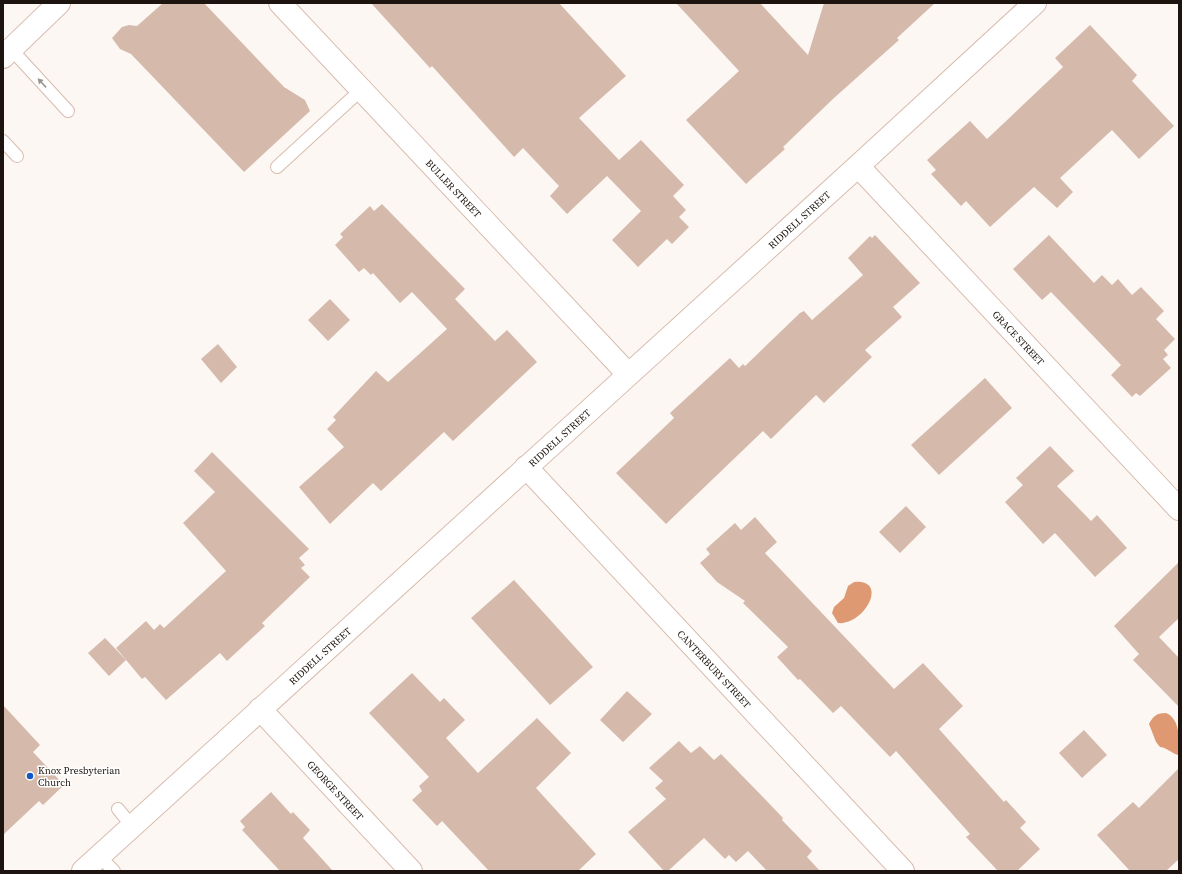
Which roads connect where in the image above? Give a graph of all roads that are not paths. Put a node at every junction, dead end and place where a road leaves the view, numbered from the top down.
1 (59, 3) edge
2 (280, 3) edge
3 (1035, 3) edge
4 (7, 53) edge
5 (362, 89) junction
6 (68, 111) dead end
7 (3, 141) edge
8 (17, 156) dead end
9 (858, 166) junction
10 (277, 167) dead end
11 (628, 374) junction
12 (526, 467) junction
13 (1179, 509) edge
14 (260, 709) junction
15 (118, 809) dead end
16 (132, 826) junction
17 (106, 864) edge
18 (83, 871) edge
19 (411, 871) edge
20 (903, 871) edge

1 - 4 street
2 - 5 street, BULLER STREET
3 - 9 street, RIDDELL STREET
6 -> 4 lane
5 - 10 lane
5 - 11 street, BULLER STREET
7 - 8 lane
9 - 11 street, RIDDELL STREET
9 - 13 street, GRACE STREET
11 - 12 street, RIDDELL STREET
12 - 14 street, RIDDELL STREET
12 - 20 street, CANTERBURY STREET
14 - 16 street, RIDDELL STREET
14 - 19 street, GEORGE STREET
15 - 16 lane
16 - 17 street, RIDDELL STREET
17 - 18 street, RIDDELL STREET

